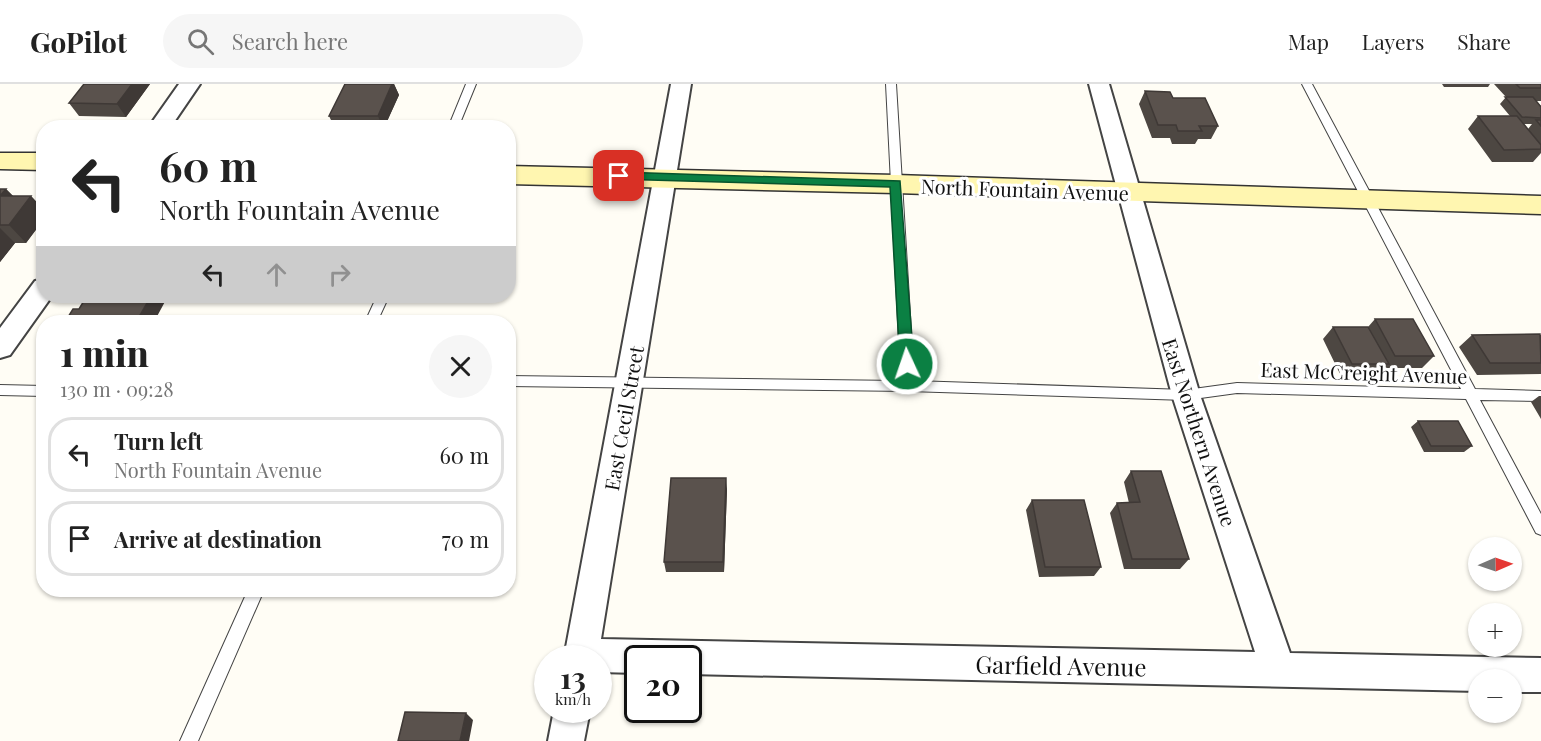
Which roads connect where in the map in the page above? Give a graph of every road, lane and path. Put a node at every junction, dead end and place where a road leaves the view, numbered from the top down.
1 (190, 84) edge
2 (471, 84) edge
3 (681, 84) edge
4 (891, 84) edge
5 (1099, 84) edge
6 (1307, 84) edge
7 (165, 120) edge
8 (456, 120) edge
9 (0, 161) edge
10 (36, 162) edge
11 (516, 175) edge
12 (664, 177) junction
13 (896, 184) junction
14 (1130, 193) junction
15 (1367, 200) junction
16 (1541, 205) edge
17 (36, 299) edge
18 (0, 348) edge
19 (516, 381) edge
20 (629, 383) junction
21 (908, 386) junction
22 (0, 390) edge
23 (36, 391) edge
24 (1186, 395) junction
25 (1472, 395) junction
26 (1541, 396) edge
27 (1541, 528) edge
28 (253, 597) edge
29 (583, 645) edge
30 (612, 658) edge
31 (1278, 669) junction
32 (1541, 675) edge
33 (569, 723) edge
34 (189, 741) edge
35 (566, 741) edge

1 - 7 street
2 - 8 lane
3 - 12 street, East Cecil Street
4 - 13 lane
5 - 14 street, East Northern Avenue
6 - 15 lane
9 - 10 street
11 - 12 street, North Fountain Avenue
12 - 13 street, North Fountain Avenue
12 - 20 street, East Cecil Street
13 - 14 street, North Fountain Avenue
13 - 21 lane
14 - 15 street, North Fountain Avenue
14 - 24 street, East Northern Avenue
15 - 16 street, North Fountain Avenue
15 - 25 lane
17 - 18 street
19 - 20 lane, East McCreight Avenue
20 - 21 lane, East McCreight Avenue
20 - 29 street, East Cecil Street
21 - 24 lane, East McCreight Avenue
22 - 23 lane
24 - 25 lane, East McCreight Avenue
24 - 31 street, East Northern Avenue
25 - 26 lane, East McCreight Avenue
25 - 27 lane
28 - 34 lane
30 - 31 street, Garfield Avenue
31 - 32 street, Garfield Avenue
33 - 35 street

